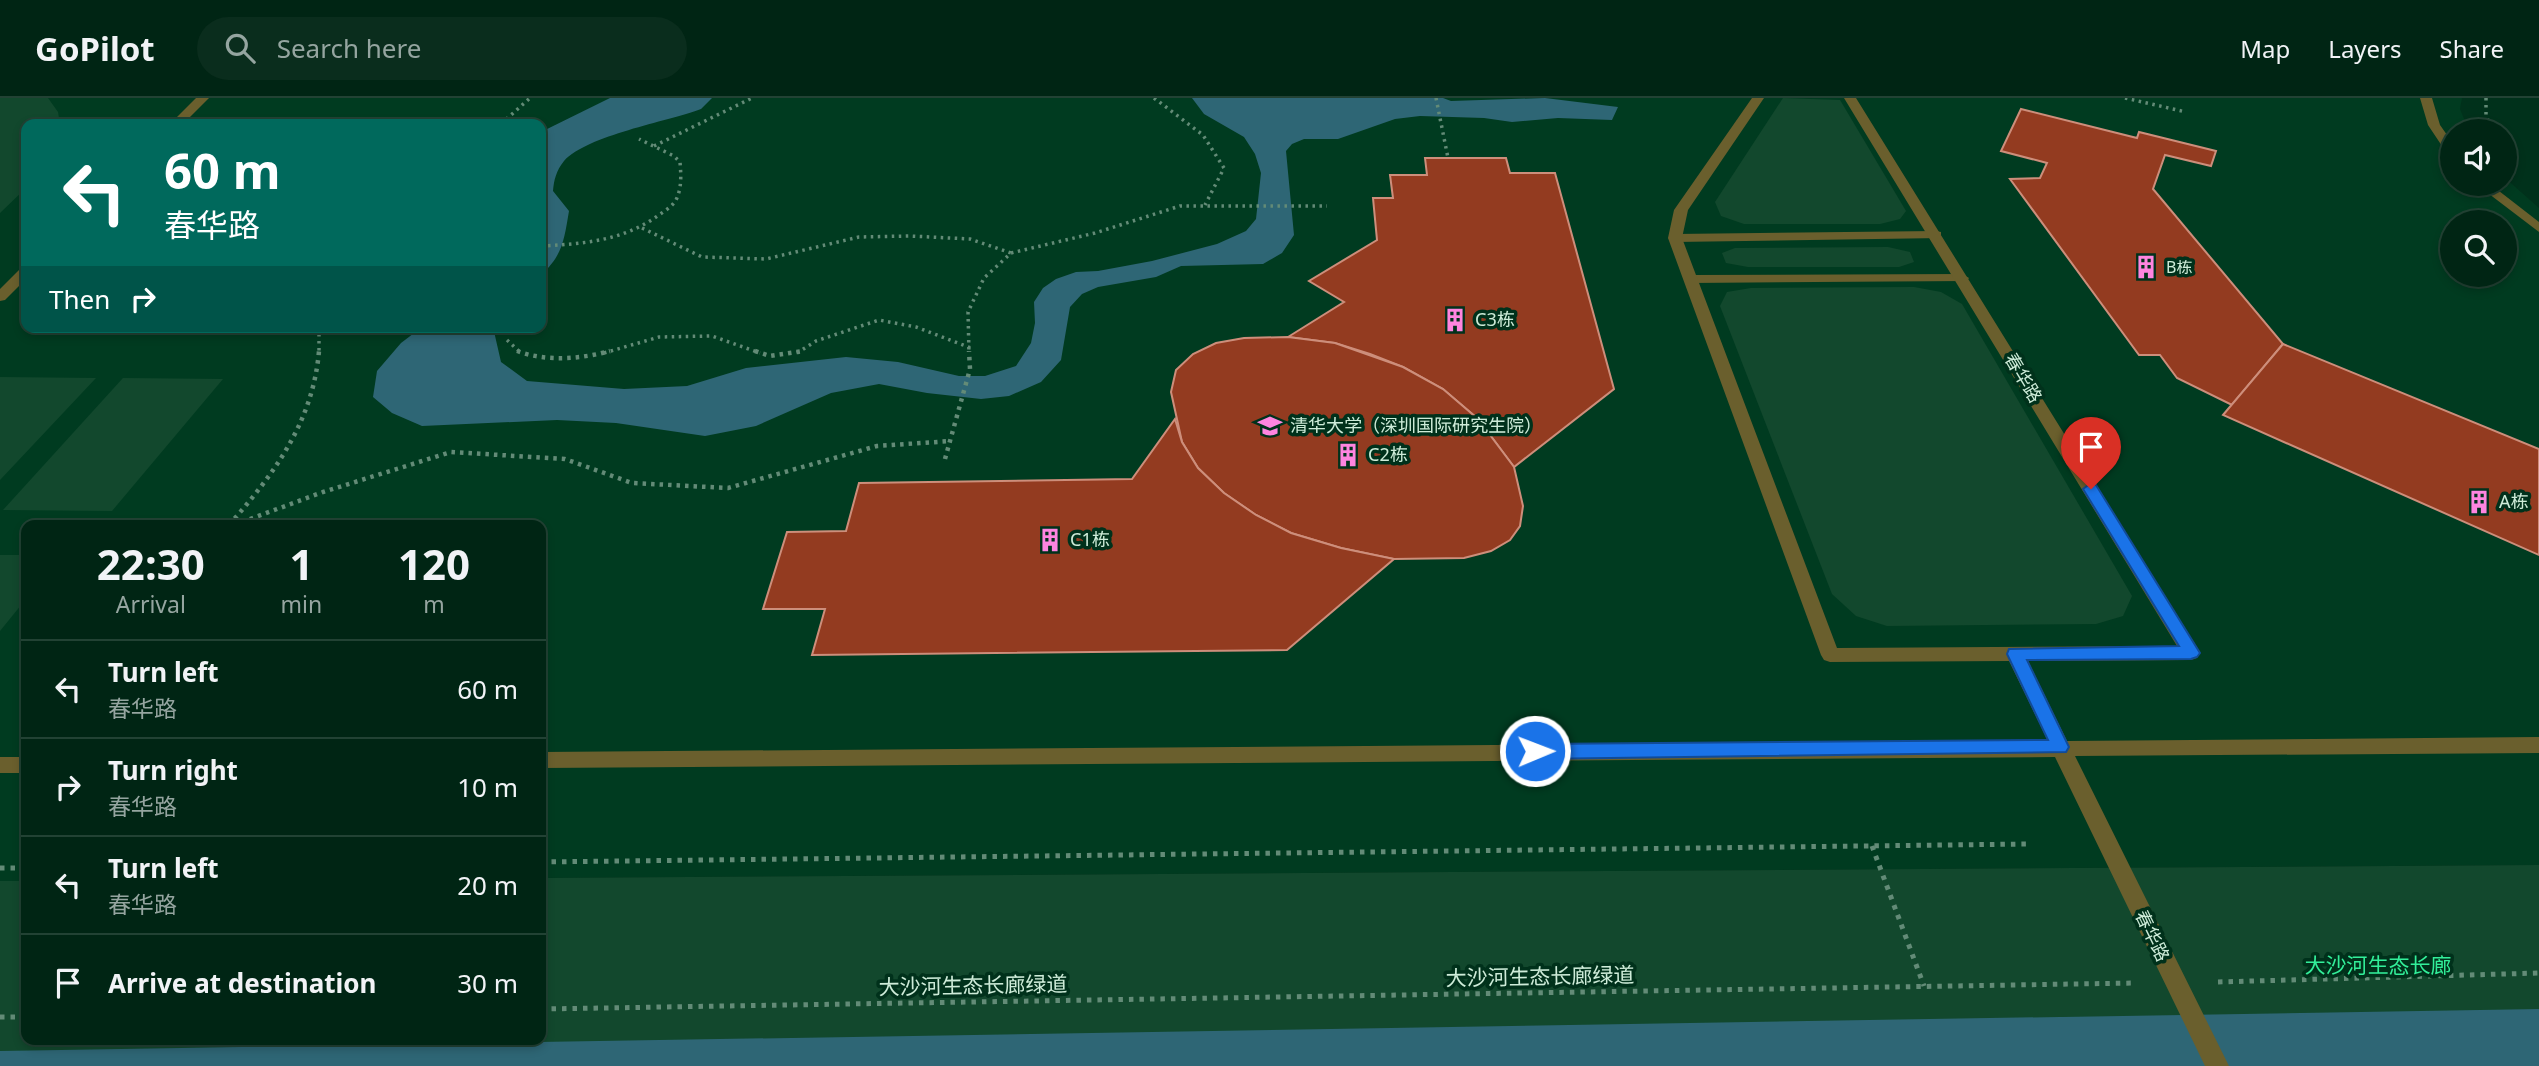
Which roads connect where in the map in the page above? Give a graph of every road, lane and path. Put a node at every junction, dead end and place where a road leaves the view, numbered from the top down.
1 (203, 98) edge
2 (530, 98) edge
3 (752, 98) edge
4 (1154, 98) edge
5 (1436, 98) edge
6 (1758, 98) edge
7 (1850, 98) edge
8 (2125, 98) edge
9 (2426, 98) edge
10 (2486, 98) edge
11 (2186, 112) dead end
12 (181, 119) edge
13 (507, 119) edge
14 (2488, 119) edge
15 (2440, 134) edge
16 (639, 139) dead end
17 (653, 146) junction
18 (1448, 158) dead end
19 (2498, 196) edge
20 (1205, 205) junction
21 (1327, 206) dead end
22 (642, 228) junction
23 (2539, 228) edge
24 (1936, 235) junction
25 (1675, 238) junction
26 (546, 246) edge
27 (1011, 253) junction
28 (21, 276) edge
29 (1962, 278) junction
30 (1691, 279) junction
31 (0, 296) edge
32 (320, 333) edge
33 (507, 340) dead end
34 (971, 348) junction
35 (951, 441) junction
36 (944, 459) dead end
37 (233, 520) edge
38 (247, 520) edge
39 (2015, 654) junction
40 (2539, 744) edge
41 (2060, 747) junction
42 (546, 760) edge
43 (0, 765) edge
44 (21, 765) edge
45 (2027, 844) dead end
46 (1872, 846) junction
47 (546, 862) edge
48 (21, 868) edge
49 (0, 869) edge
50 (2539, 973) edge
51 (2213, 982) dead end
52 (2144, 983) dead end
53 (1924, 986) junction
54 (546, 1009) edge
55 (0, 1017) edge
56 (21, 1017) edge
57 (2217, 1066) edge

1 - 12 street
2 - 13 path
3 - 17 path
4 - 20 path
5 - 18 path
6 - 25 street
7 - 24 street, 春华路
8 - 11 path
9 - 15 street
10 - 14 path
16 - 17 path
17 - 22 path
19 - 23 street
20 - 21 path
20 - 27 path
22 - 26 path
22 - 27 path
24 - 25 street
24 - 29 street, 春华路
25 - 30 street, 春华路
27 - 34 path
28 - 31 street
29 - 30 street
29 - 39 street, 春华路
30 - 39 street, 春华路
32 - 37 path
33 - 34 path
34 - 35 path
35 - 36 path
35 - 38 path
39 - 41 street, 春华路
40 - 41 street
41 - 42 street
41 - 57 street, 春华路
43 - 44 street
45 - 46 path
46 - 47 path
46 - 53 path
48 - 49 path
50 - 51 path
52 - 53 path, 大沙河生态长廊绿道
53 - 54 path, 大沙河生态长廊绿道
55 - 56 path

